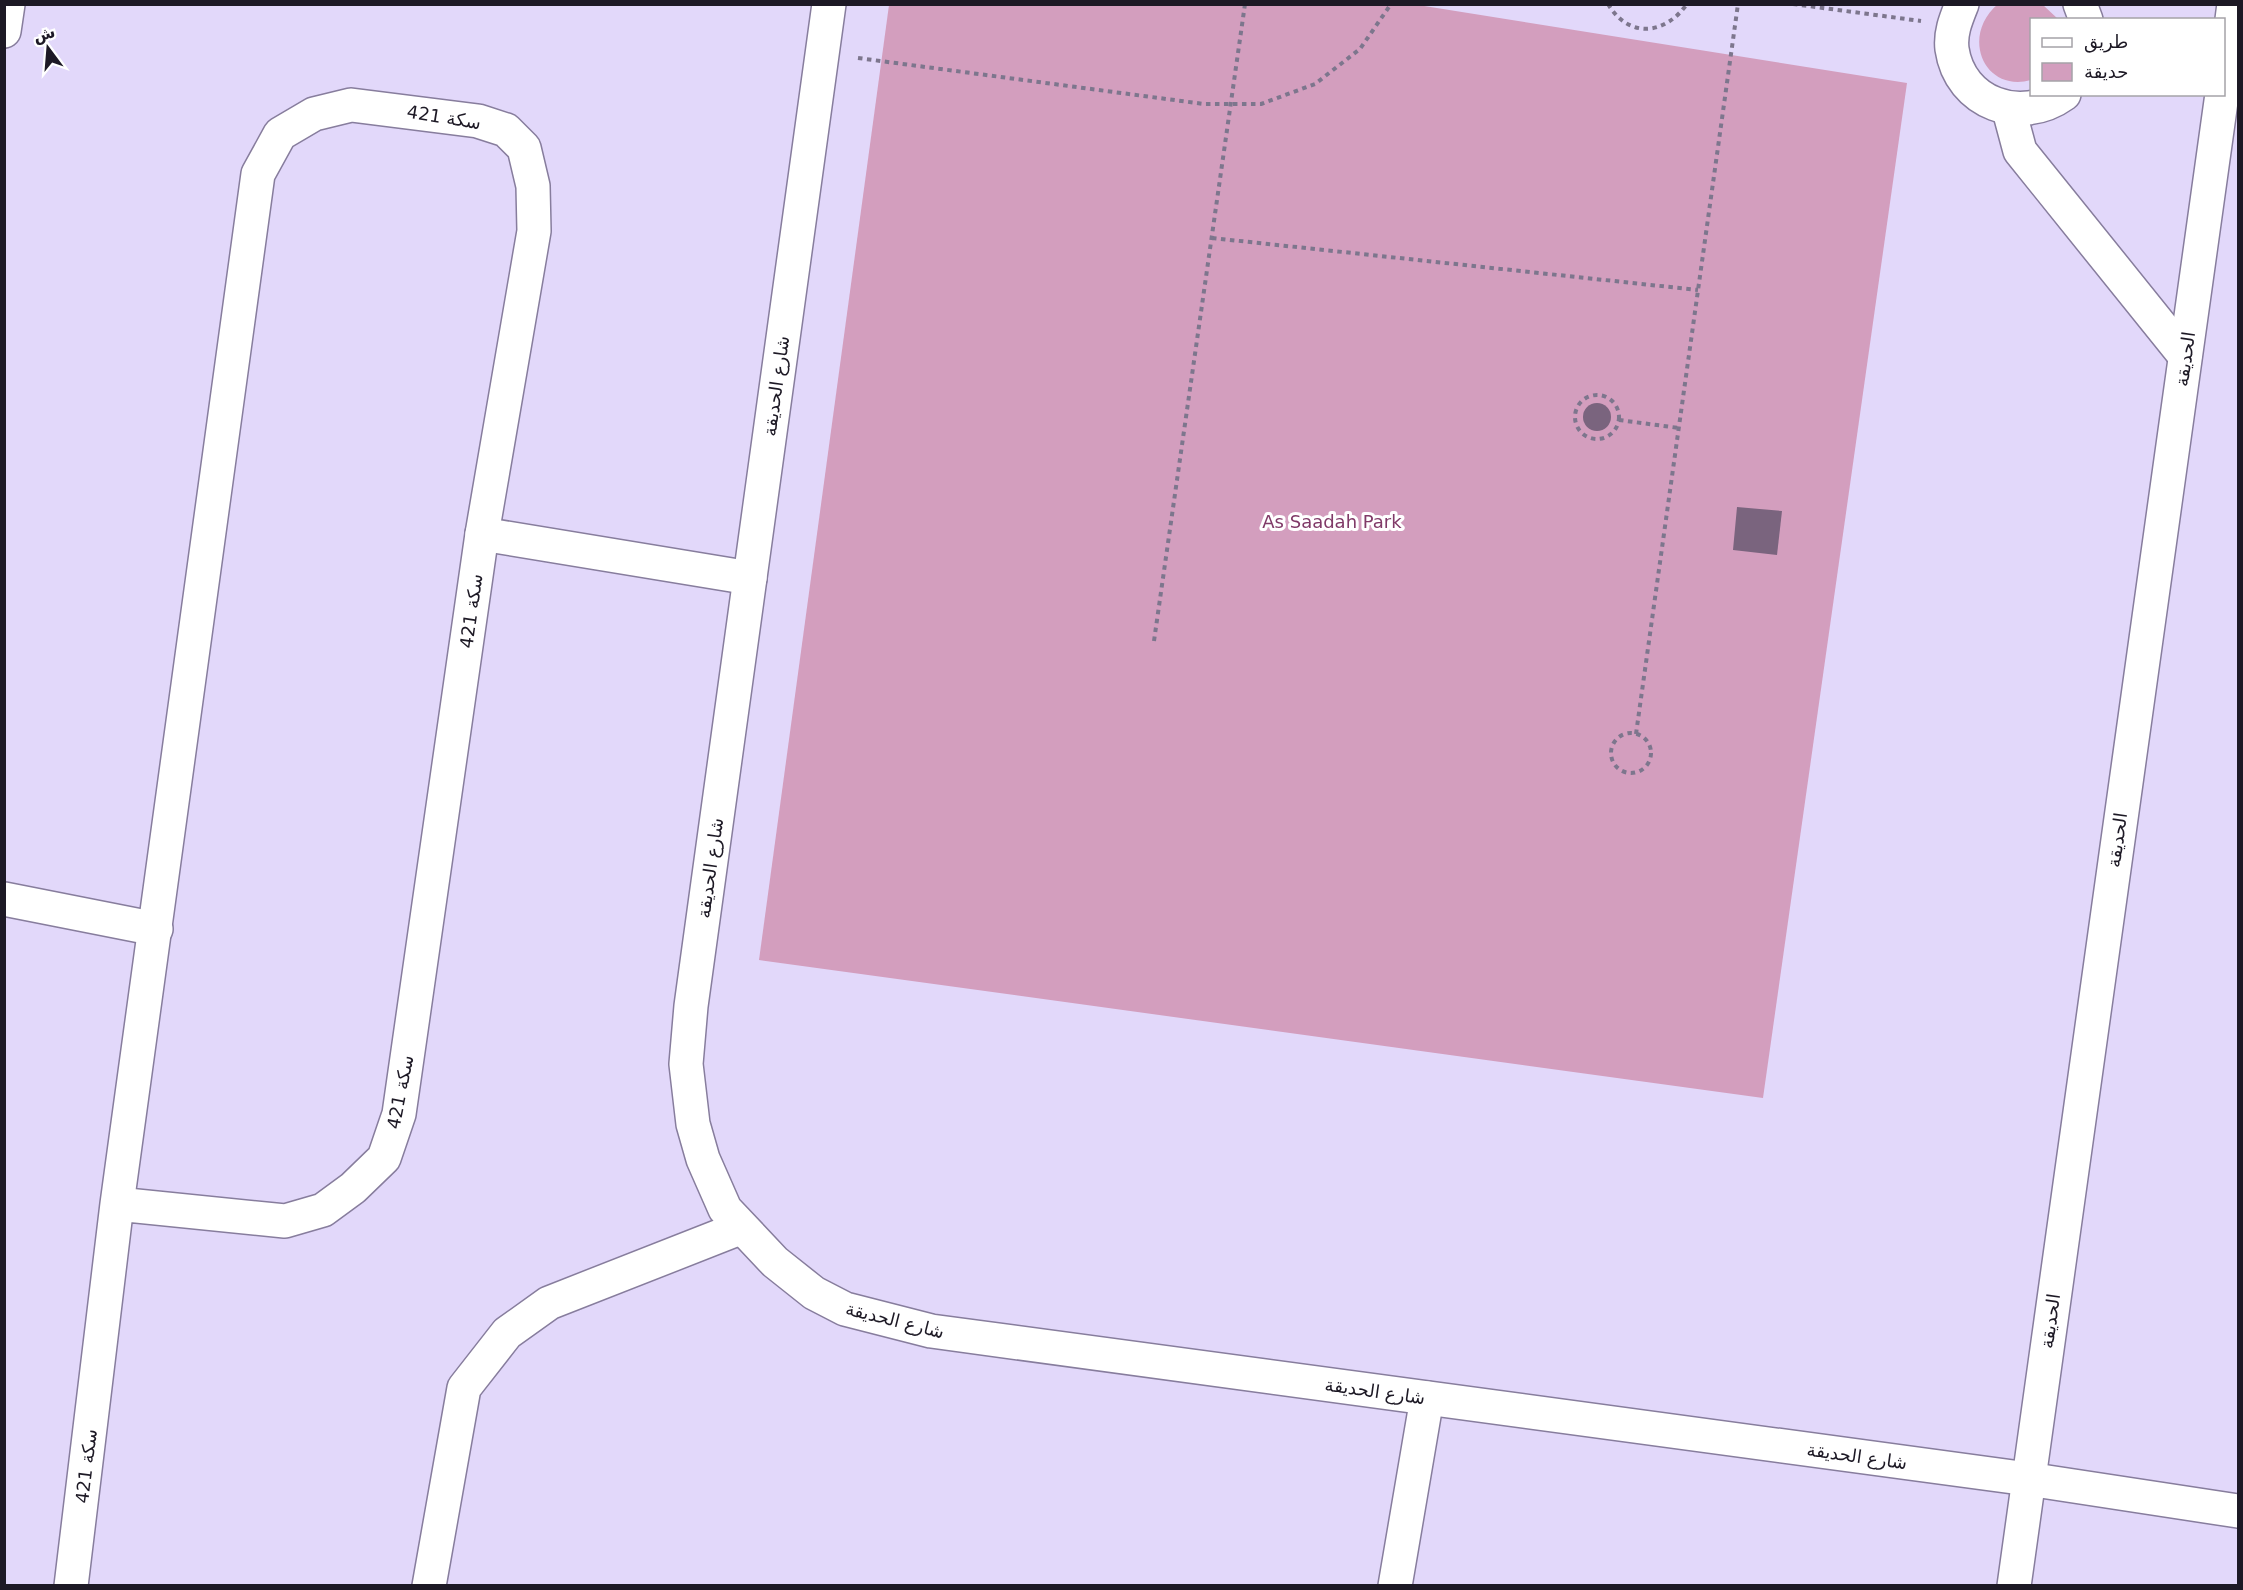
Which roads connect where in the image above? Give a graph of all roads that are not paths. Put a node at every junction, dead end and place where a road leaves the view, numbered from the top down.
1 (8, 4) edge
2 (829, 4) edge
3 (2234, 4) edge
4 (1958, 15) edge
5 (4, 31) edge
6 (2229, 69) edge
7 (2062, 96) edge
8 (2222, 96) edge
9 (2009, 110) junction
10 (2185, 356) junction
11 (482, 534) junction
12 (750, 578) junction
13 (4, 899) edge
14 (156, 929) junction
15 (117, 1204) junction
16 (740, 1228) junction
17 (1427, 1398) junction
18 (2028, 1479) junction
19 (2238, 1511) edge
20 (71, 1586) edge
21 (429, 1586) edge
22 (1395, 1586) edge
23 (2014, 1586) edge

1 - 5 street
2 - 12 street, شارع الحديقة
3 - 6 street
4 - 9 street
7 - 9 street
8 - 10 street, الحديقة
9 - 10 street
10 - 18 street, الحديقة
11 - 12 street
11 - 14 street, سكة 421
11 - 15 street, سكة 421
12 - 16 street, شارع الحديقة
13 - 14 street
14 - 15 street, سكة 421
15 - 20 street, سكة 421
16 - 17 street, شارع الحديقة
16 - 21 street
17 - 18 street, شارع الحديقة
17 - 22 street
18 - 19 street, شارع الحديقة
18 - 23 street, الحديقة

